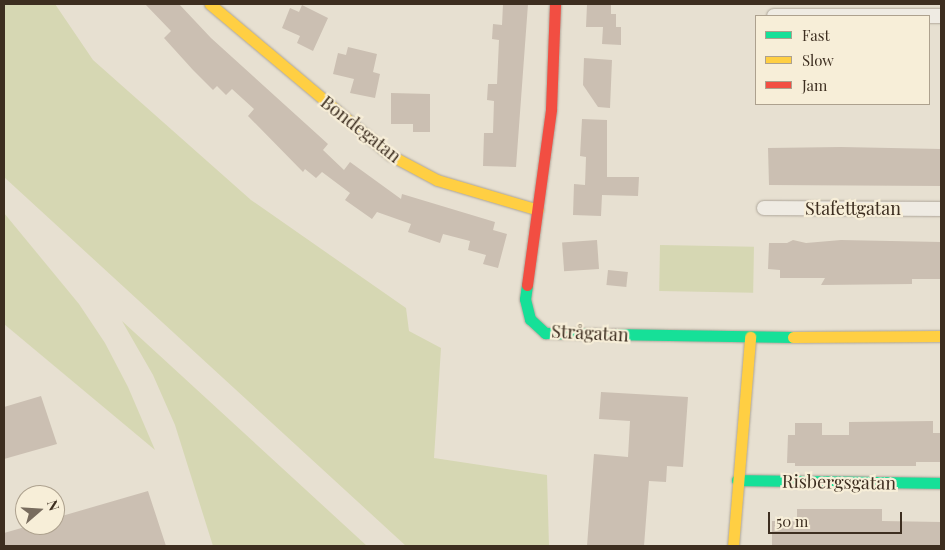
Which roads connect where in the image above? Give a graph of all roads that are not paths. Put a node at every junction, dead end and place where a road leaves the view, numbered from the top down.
1 (210, 4) edge
2 (555, 4) edge
3 (764, 208) dead end
4 (941, 208) edge
5 (538, 210) junction
6 (941, 336) edge
7 (750, 337) junction
8 (737, 480) junction
9 (941, 483) edge
10 (733, 546) edge

1 - 5 street, Bondegatan
2 - 5 street, Strågatan
3 - 4 street, Stafettgatan
5 - 7 street, Strågatan
6 - 7 street, Strågatan
7 - 8 street
8 - 9 street, Risbergsgatan
8 - 10 street

